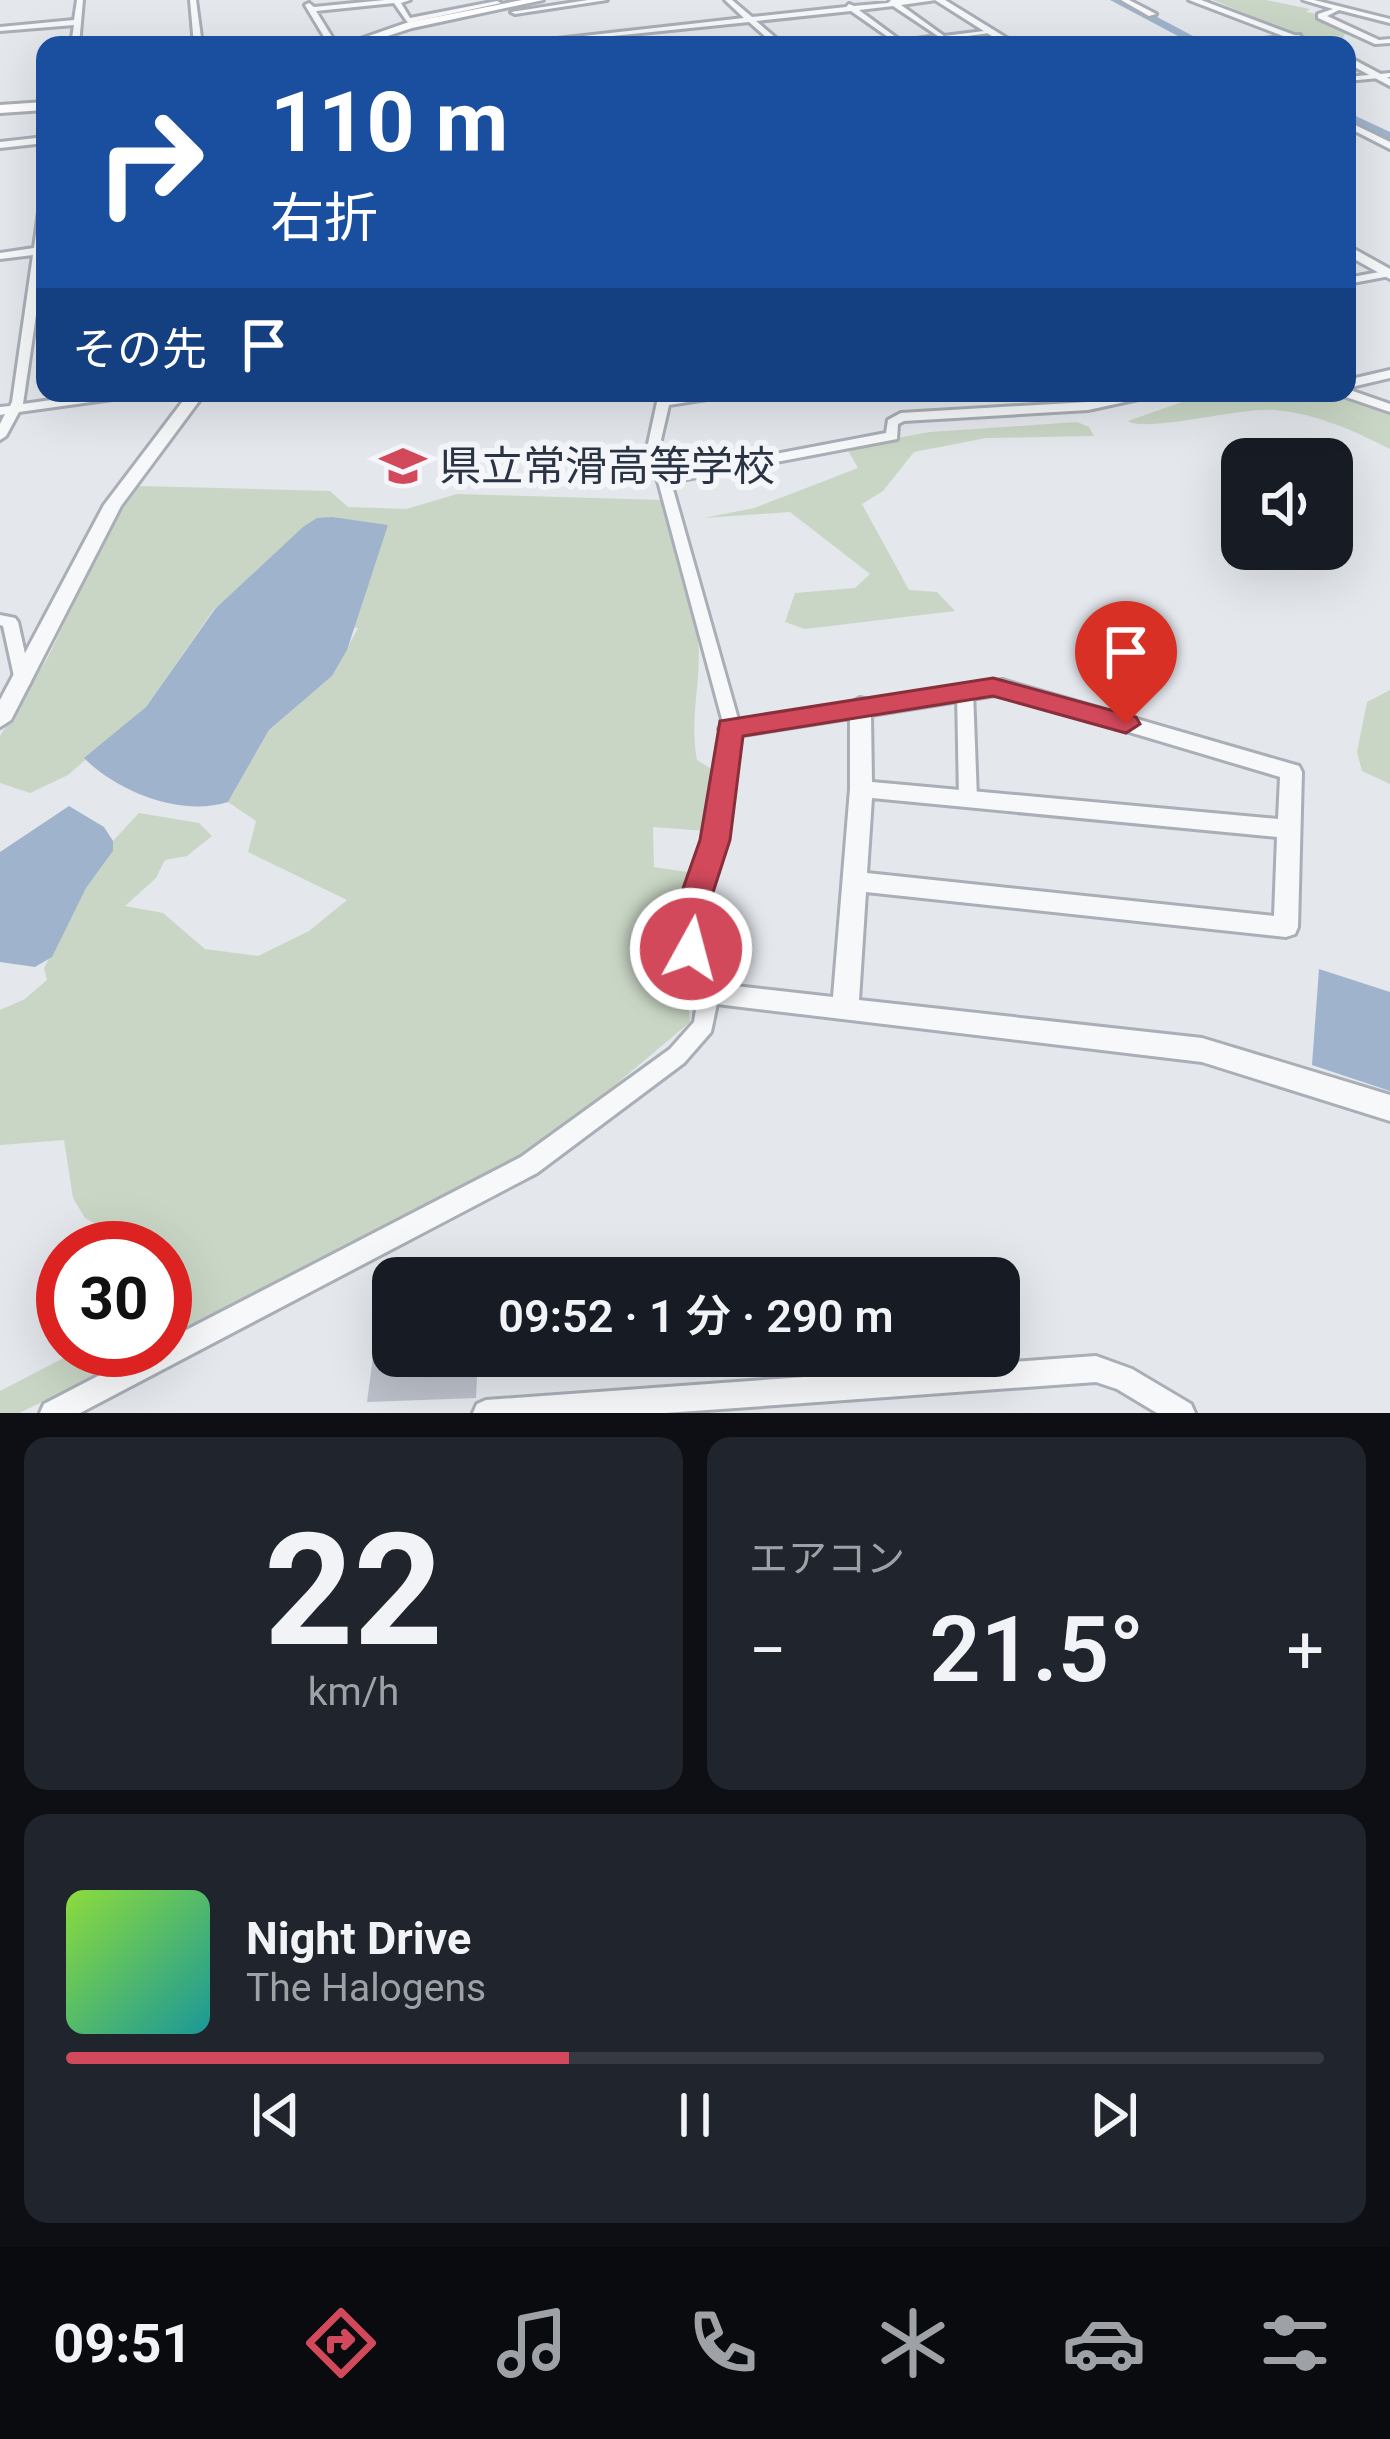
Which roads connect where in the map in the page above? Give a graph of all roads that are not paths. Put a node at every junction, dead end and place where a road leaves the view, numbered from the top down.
1 (80, 0) edge
2 (193, 0) edge
3 (396, 0) edge
4 (407, 0) edge
5 (538, 0) edge
6 (604, 0) edge
7 (728, 0) edge
8 (839, 0) edge
9 (936, 0) edge
10 (1124, 0) edge
11 (1192, 0) edge
12 (1306, 0) edge
13 (891, 2) edge
14 (310, 5) edge
15 (507, 5) edge
16 (852, 9) junction
17 (1336, 10) junction
18 (1152, 14) dead end
19 (749, 20) junction
20 (78, 22) junction
21 (1388, 23) edge
22 (0, 29) edge
23 (992, 32) junction
24 (76, 36) edge
25 (197, 36) edge
26 (329, 36) edge
27 (377, 36) edge
28 (528, 36) edge
29 (606, 36) edge
30 (769, 36) edge
31 (892, 36) edge
32 (932, 36) edge
33 (959, 36) edge
34 (998, 36) edge
35 (1294, 36) edge
36 (1390, 40) edge
37 (1356, 63) edge
38 (1386, 78) edge
39 (1356, 79) edge
40 (36, 105) edge
41 (0, 107) edge
42 (1379, 128) dead end
43 (1356, 129) edge
44 (1362, 130) junction
45 (36, 141) edge
46 (0, 145) edge
47 (1390, 146) edge
48 (36, 252) edge
49 (1356, 254) edge
50 (0, 256) edge
51 (1389, 274) edge
52 (36, 279) edge
53 (1356, 280) edge
54 (1390, 374) edge
55 (1356, 386) edge
56 (1356, 393) edge
57 (64, 402) edge
58 (190, 402) edge
59 (662, 402) edge
60 (1106, 402) edge
61 (1390, 408) edge
62 (8, 410) edge
63 (0, 436) edge
64 (663, 479) junction
65 (0, 620) edge
66 (23, 681) junction
67 (965, 691) junction
68 (860, 705) junction
69 (0, 720) edge
70 (730, 728) junction
71 (861, 789) junction
72 (968, 799) junction
73 (1288, 830) junction
74 (852, 881) junction
75 (709, 994) junction
76 (845, 1010) junction
77 (1390, 1108) edge
78 (53, 1413) edge
79 (486, 1413) edge
80 (1182, 1413) edge

1 - 20 street
2 - 25 street
3 - 4 street
3 - 14 street
3 - 15 street
5 - 15 main road
6 - 15 street
7 - 19 street
8 - 16 street
9 - 13 street
9 - 23 street
10 - 18 street
11 - 35 street
12 - 17 street
13 - 16 street
13 - 32 street
14 - 26 street
15 - 27 main road
15 - 28 street
16 - 19 street
16 - 31 street
17 - 21 street
17 - 36 street
19 - 29 street
19 - 30 street
20 - 22 street
20 - 24 street
23 - 33 street
23 - 34 street
37 - 38 street
38 - 39 street
40 - 41 main road
42 - 44 street
43 - 44 street
44 - 47 street
45 - 46 street
48 - 50 street
49 - 51 street
51 - 53 street
52 - 62 street
54 - 55 street
56 - 61 street
57 - 62 street
58 - 66 street
59 - 64 street
60 - 64 street
62 - 63 street
64 - 70 street
65 - 66 street
66 - 69 street
67 - 68 street
67 - 72 street
67 - 73 street
68 - 70 street
68 - 71 street
70 - 75 street
71 - 72 street
71 - 74 street
72 - 73 street
73 - 74 street
74 - 76 street
75 - 76 street
75 - 78 street
76 - 77 street
79 - 80 street

